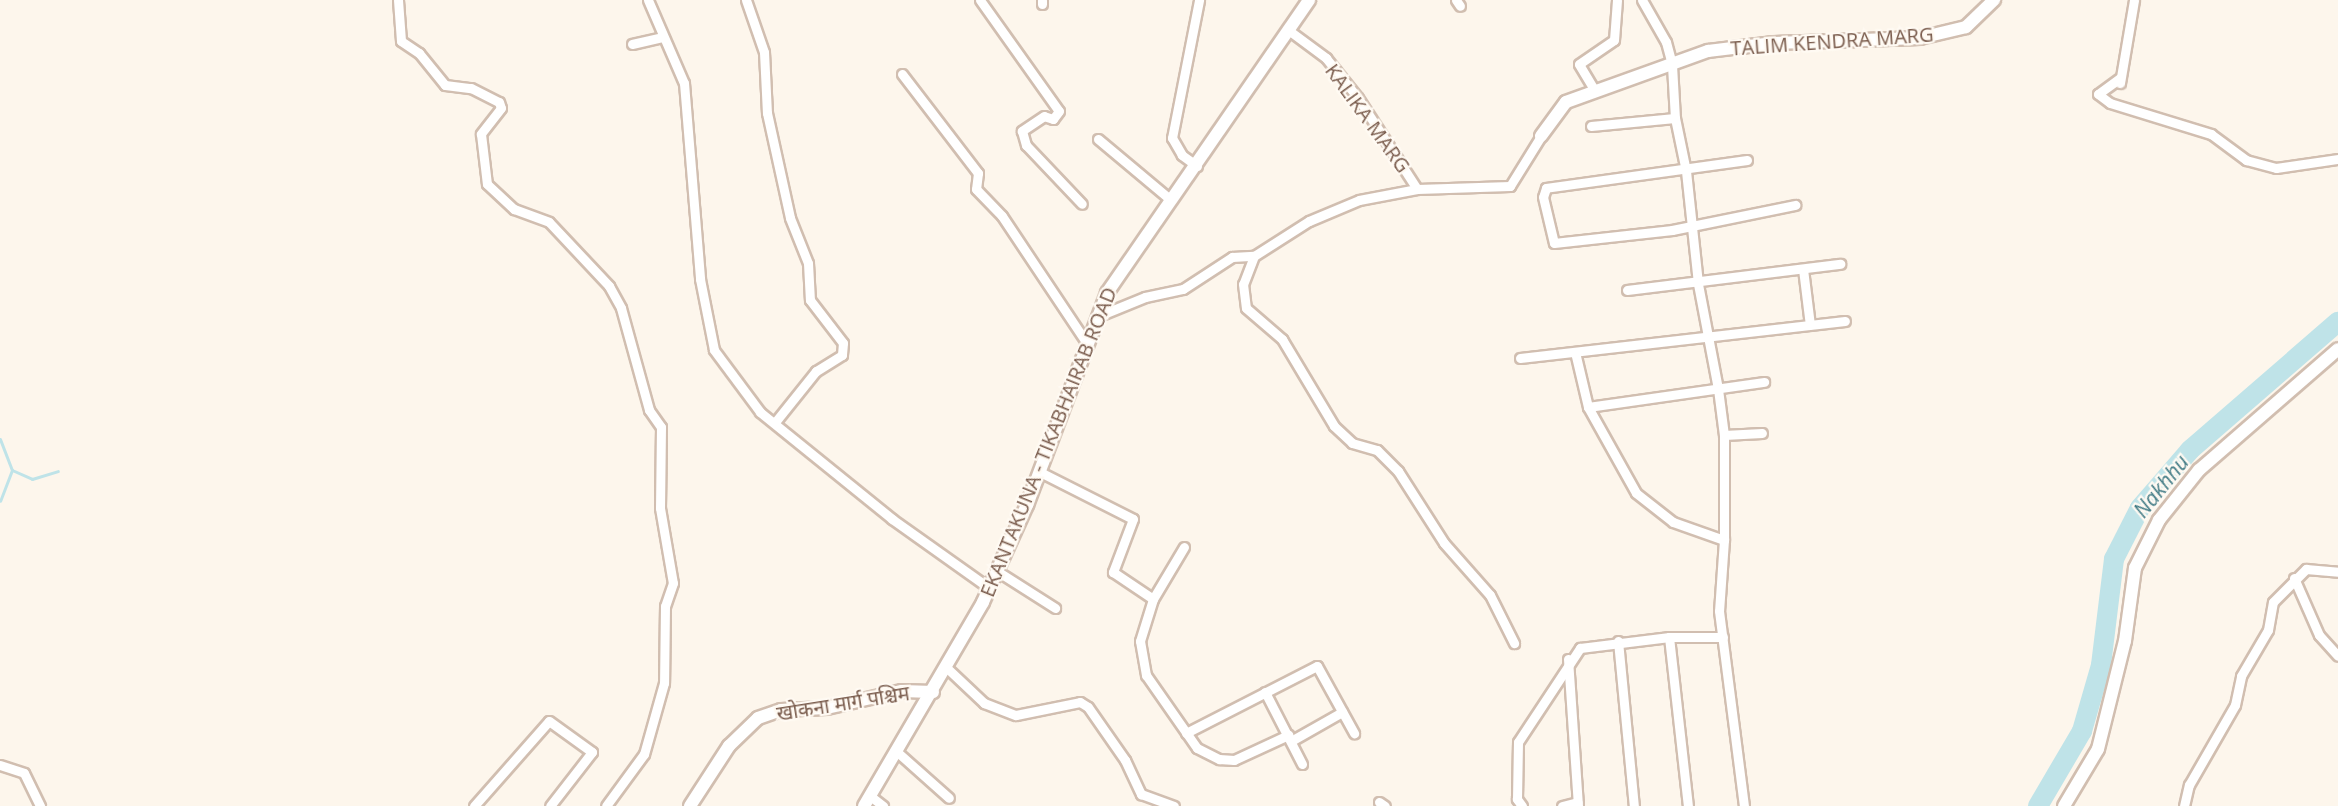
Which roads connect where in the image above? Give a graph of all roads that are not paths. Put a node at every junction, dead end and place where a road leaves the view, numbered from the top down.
1 (398, 0) edge
2 (648, 0) edge
3 (746, 0) edge
4 (980, 0) edge
5 (1199, 0) edge
6 (1309, 0) edge
7 (1617, 0) edge
8 (1642, 0) edge
9 (2134, 0) edge
10 (1992, 2) edge
11 (1287, 29) junction
12 (663, 37) junction
13 (632, 44) dead end
14 (1672, 65) junction
15 (902, 74) dead end
16 (1595, 91) junction
17 (1675, 118) junction
18 (1591, 126) dead end
19 (1541, 136) joint
20 (1098, 139) dead end
21 (2338, 159) edge
22 (1747, 160) dead end
23 (1197, 166) junction
24 (1686, 171) junction
25 (1417, 189) junction
26 (1171, 200) junction
27 (1082, 204) dead end
28 (1795, 205) dead end
29 (1691, 227) junction
30 (1254, 256) junction
31 (1840, 264) dead end
32 (1803, 269) junction
33 (1698, 284) junction
34 (1627, 290) dead end
35 (1096, 318) junction
36 (1845, 321) dead end
37 (1810, 325) junction
38 (1707, 337) junction
39 (1086, 342) junction
40 (2338, 349) edge
41 (1575, 352) junction
42 (1520, 358) dead end
43 (1764, 382) dead end
44 (1718, 389) junction
45 (1588, 407) junction
46 (776, 421) junction
47 (1762, 433) dead end
48 (1724, 435) junction
49 (1040, 472) junction
50 (1724, 540) junction
51 (1184, 547) dead end
52 (997, 571) junction
53 (2338, 572) edge
54 (2294, 578) junction
55 (989, 588) junction
56 (1153, 599) junction
57 (1055, 608) dead end
58 (1670, 637) junction
59 (1723, 637) junction
60 (1618, 641) junction
61 (1514, 643) dead end
62 (2338, 656) edge
63 (1568, 659) junction
64 (948, 669) junction
65 (933, 692) junction
66 (1265, 693) junction
67 (1342, 712) junction
68 (1186, 733) junction
69 (1354, 733) dead end
70 (1289, 738) junction
71 (895, 750) junction
72 (1302, 764) dead end
73 (0, 765) edge
74 (949, 798) dead end
75 (866, 801) edge
76 (1578, 804) edge
77 (40, 806) edge
78 (474, 806) edge
79 (550, 806) edge
80 (606, 806) edge
81 (690, 806) edge
82 (883, 806) edge
83 (1174, 806) edge
84 (1522, 806) edge
85 (1562, 806) edge
86 (1634, 806) edge
87 (1688, 806) edge
88 (1744, 806) edge
89 (2064, 806) edge
90 (2184, 806) edge

1 - 80 street
2 - 12 street
3 - 46 street
4 - 27 street
5 - 23 street
6 - 11 street, EKANTAKUNA - TIKABHAIRAB ROAD
7 - 16 street
8 - 14 street
9 - 21 street
10 - 14 street, TALIM KENDRA MARG
11 - 23 street, EKANTAKUNA - TIKABHAIRAB ROAD
11 - 25 street, KALIKA MARG
12 - 13 street
12 - 46 street
14 - 16 street, TALIM KENDRA MARG
14 - 17 street
15 - 39 street
16 - 19 street, TALIM KENDRA MARG
17 - 18 street
17 - 24 street
19 - 25 street
20 - 26 street
22 - 24 street
23 - 26 street, EKANTAKUNA - TIKABHAIRAB ROAD
24 - 29 street
24 - 29 street
25 - 30 street
26 - 35 street, EKANTAKUNA - TIKABHAIRAB ROAD
28 - 29 street
29 - 33 street
30 - 35 street
30 - 61 street
31 - 32 street
32 - 33 street
32 - 37 street
33 - 34 street
33 - 38 street
35 - 39 street, EKANTAKUNA - TIKABHAIRAB ROAD
36 - 37 street
37 - 38 street
38 - 41 street
38 - 44 street
39 - 49 street, EKANTAKUNA - TIKABHAIRAB ROAD
40 - 89 street
41 - 42 street
41 - 45 street
43 - 44 street
44 - 45 street
44 - 48 street
45 - 50 street
46 - 55 street
47 - 48 street
48 - 50 street
49 - 52 street, EKANTAKUNA - TIKABHAIRAB ROAD
49 - 56 street
50 - 59 street
51 - 56 street
52 - 55 street, EKANTAKUNA - TIKABHAIRAB ROAD
52 - 57 street
53 - 54 street
54 - 62 street
54 - 90 street
55 - 64 street, EKANTAKUNA - TIKABHAIRAB ROAD
56 - 68 street
58 - 59 street
58 - 60 street
58 - 87 street
59 - 88 street
60 - 63 street
60 - 86 street
63 - 76 street
63 - 84 street
64 - 65 street, EKANTAKUNA - TIKABHAIRAB ROAD
64 - 83 street
65 - 71 street, EKANTAKUNA - TIKABHAIRAB ROAD
65 - 81 street, खोकना मार्ग पश्चिम
66 - 67 street
66 - 68 street
66 - 70 street
67 - 69 street
67 - 70 street
68 - 70 street
70 - 72 street
71 - 74 street
71 - 75 street, EKANTAKUNA - TIKABHAIRAB ROAD
73 - 77 street
75 - 82 street
76 - 85 street
78 - 79 street

